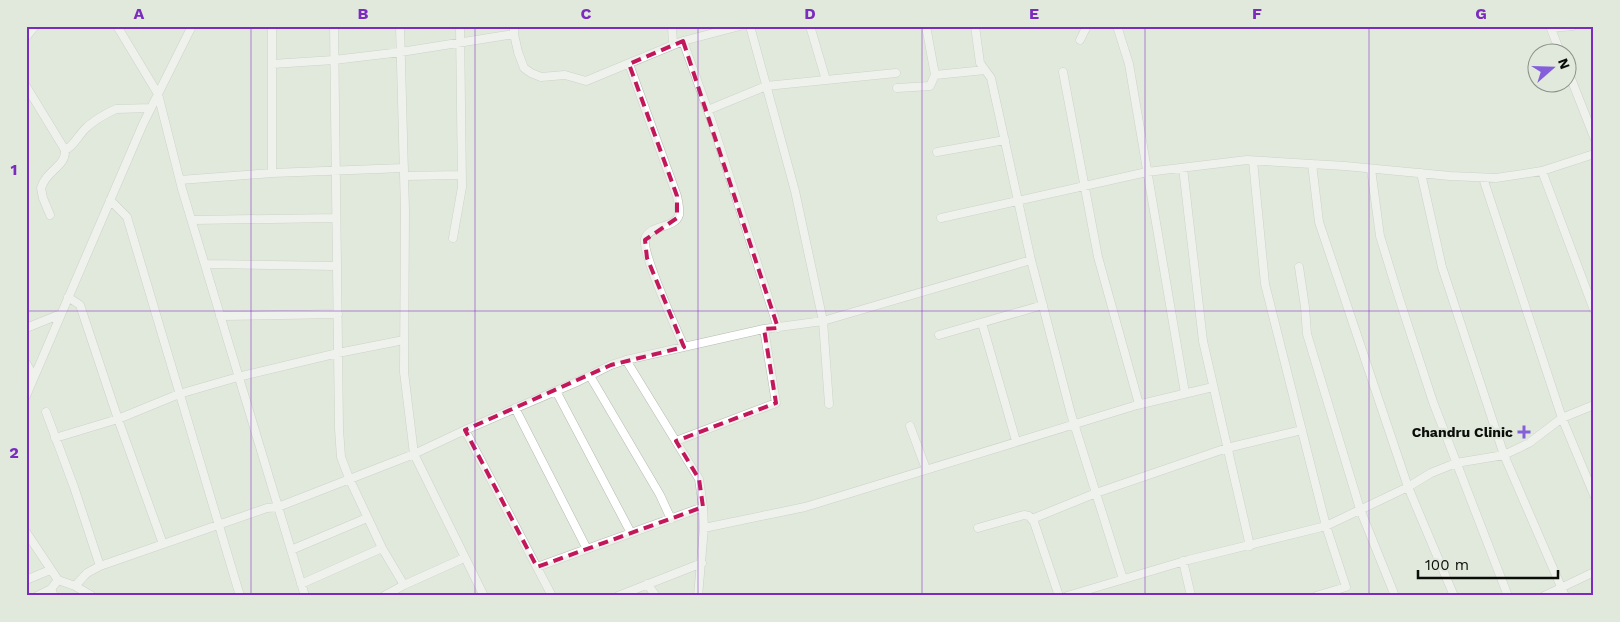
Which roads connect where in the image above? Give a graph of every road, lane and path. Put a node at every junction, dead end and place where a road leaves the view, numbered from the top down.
1 (34, 26) edge
2 (117, 26) edge
3 (183, 26) edge
4 (192, 26) edge
5 (272, 26) edge
6 (334, 26) edge
7 (400, 26) edge
8 (460, 26) edge
9 (672, 26) edge
10 (740, 26) edge
11 (750, 26) edge
12 (810, 26) edge
13 (926, 26) edge
14 (975, 26) edge
15 (1087, 26) edge
16 (1117, 26) edge
17 (1573, 26) edge
18 (1550, 27) edge
19 (724, 28) edge
20 (514, 30) edge
21 (188, 34) junction
22 (26, 37) edge
23 (1080, 40) dead end
24 (683, 41) junction
25 (460, 42) junction
26 (1556, 42) edge
27 (673, 45) junction
28 (401, 52) junction
29 (334, 60) junction
30 (272, 64) junction
31 (629, 64) junction
32 (985, 70) junction
33 (1063, 72) dead end
34 (896, 73) dead end
35 (935, 75) junction
36 (826, 80) junction
37 (26, 86) edge
38 (766, 86) junction
39 (897, 88) dead end
40 (1576, 92) edge
41 (158, 94) junction
42 (151, 108) junction
43 (708, 110) junction
44 (1594, 137) edge
45 (1005, 140) junction
46 (65, 150) junction
47 (937, 152) dead end
48 (1594, 154) edge
49 (1253, 161) junction
50 (1312, 164) junction
51 (1183, 168) junction
52 (1371, 169) junction
53 (335, 171) junction
54 (1542, 171) junction
55 (404, 172) junction
56 (1147, 172) junction
57 (272, 173) junction
58 (1421, 173) junction
59 (462, 175) junction
60 (1482, 178) junction
61 (180, 180) junction
62 (1085, 186) junction
63 (110, 200) junction
64 (1018, 200) junction
65 (50, 215) dead end
66 (336, 218) junction
67 (941, 218) dead end
68 (192, 220) junction
69 (453, 238) dead end
70 (1031, 260) junction
71 (206, 264) junction
72 (337, 266) junction
73 (1299, 267) dead end
74 (68, 297) junction
75 (1043, 305) junction
76 (1594, 310) edge
77 (61, 314) junction
78 (338, 314) junction
79 (220, 316) junction
80 (823, 321) junction
81 (982, 323) junction
82 (26, 328) edge
83 (778, 328) junction
84 (764, 329) junction
85 (939, 335) dead end
86 (404, 340) junction
87 (684, 347) junction
88 (338, 353) junction
89 (626, 360) junction
90 (26, 363) edge
91 (590, 376) junction
92 (238, 377) junction
93 (30, 378) edge
94 (1213, 387) junction
95 (556, 391) junction
96 (1185, 393) junction
97 (179, 394) junction
98 (26, 396) edge
99 (829, 404) dead end
100 (1139, 404) junction
101 (1594, 405) edge
102 (515, 408) junction
103 (46, 412) dead end
104 (1562, 418) junction
105 (118, 419) junction
106 (1074, 423) junction
107 (910, 426) dead end
108 (465, 430) junction
109 (1302, 430) junction
110 (55, 438) junction
111 (676, 441) junction
112 (1016, 442) junction
113 (1228, 448) junction
114 (414, 454) junction
115 (1504, 455) junction
116 (1456, 464) junction
117 (926, 469) junction
118 (349, 478) junction
119 (1408, 487) junction
120 (1096, 493) junction
121 (1594, 495) edge
122 (278, 507) junction
123 (703, 507) junction
124 (1360, 509) junction
125 (367, 518) junction
126 (671, 518) junction
127 (1032, 519) junction
128 (218, 525) junction
129 (1326, 526) junction
130 (704, 528) junction
131 (978, 528) dead end
132 (631, 533) junction
133 (27, 535) edge
134 (164, 544) junction
135 (1250, 546) junction
136 (382, 548) junction
137 (588, 549) junction
138 (291, 550) junction
139 (464, 558) junction
140 (1182, 561) junction
141 (702, 563) junction
142 (100, 566) junction
143 (537, 567) junction
144 (50, 570) junction
145 (1594, 572) edge
146 (1123, 579) junction
147 (26, 580) edge
148 (58, 580) junction
149 (301, 584) junction
150 (647, 584) junction
151 (404, 585) junction
152 (75, 586) junction
153 (1561, 588) junction
154 (52, 592) edge
155 (621, 595) edge
156 (1321, 595) edge
157 (37, 596) edge
158 (92, 596) edge
159 (240, 596) edge
160 (305, 596) edge
161 (384, 596) edge
162 (484, 596) edge
163 (552, 596) edge
164 (656, 596) edge
165 (698, 596) edge
166 (1059, 596) edge
167 (1067, 596) edge
168 (1191, 596) edge
169 (1396, 596) edge
170 (1454, 596) edge
171 (1508, 596) edge
172 (1544, 596) edge
173 (1565, 596) edge

1 - 22 street
2 - 41 street
3 - 21 street
4 - 21 street
5 - 30 street
6 - 29 street
7 - 28 street
8 - 25 street
9 - 27 street
10 - 19 street
11 - 38 street
12 - 36 street
13 - 35 street
14 - 32 street
15 - 23 street
16 - 56 street
17 - 18 street
18 - 26 street
19 - 24 street
20 - 25 street
20 - 31 street
21 - 41 street
24 - 27 street
24 - 43 street
25 - 28 street
25 - 59 street
27 - 31 street
28 - 29 street
28 - 55 street
29 - 30 street
29 - 53 street
30 - 57 street
31 - 87 street
32 - 35 street
32 - 45 street
33 - 62 street
34 - 36 street
35 - 39 street
36 - 38 street
37 - 46 street
38 - 43 street
38 - 80 street
40 - 44 street
41 - 42 street
41 - 61 street
42 - 46 street
42 - 63 street
43 - 83 street
45 - 47 street
45 - 64 street
46 - 65 street
48 - 54 street
49 - 50 street
49 - 51 street
49 - 109 street
50 - 52 street
50 - 119 street
51 - 56 street
51 - 94 street
52 - 58 street
52 - 116 street
53 - 55 street
53 - 57 street
53 - 66 street
54 - 60 street
54 - 76 street
55 - 59 street
55 - 86 street
56 - 62 street
56 - 96 street
57 - 61 street
58 - 60 street
58 - 115 street
59 - 69 street
60 - 104 street
61 - 68 street
62 - 64 street
62 - 100 street
63 - 74 street
63 - 97 street
64 - 67 street
64 - 70 street
66 - 68 street
66 - 72 street
68 - 71 street
70 - 75 street
70 - 80 street
71 - 72 street
71 - 79 street
72 - 78 street
73 - 124 street
74 - 77 street
74 - 105 street
75 - 81 street
75 - 106 street
77 - 82 street
77 - 93 street
78 - 79 street
78 - 88 street
79 - 92 street
80 - 83 street
80 - 99 street
81 - 85 street
81 - 112 street
83 - 84 street
84 - 87 street
84 - 111 street
86 - 88 street
86 - 114 street
87 - 89 street
88 - 92 street
88 - 118 street
89 - 91 street
89 - 111 street
90 - 93 street
91 - 95 street
91 - 126 street
92 - 97 street
92 - 122 street
93 - 98 street
94 - 96 street
94 - 113 street
95 - 102 street
95 - 132 street
96 - 100 street
97 - 105 street
97 - 128 street
100 - 106 street
101 - 104 street
102 - 108 street
102 - 137 street
103 - 110 street
104 - 115 street
104 - 121 street
105 - 110 street
105 - 134 street
106 - 112 street
106 - 120 street
107 - 117 street
108 - 114 street
108 - 143 street
109 - 113 street
109 - 129 street
110 - 142 street
111 - 123 street
112 - 117 street
113 - 120 street
113 - 135 street
114 - 118 street
114 - 139 street
115 - 116 street
115 - 153 street
116 - 119 street
116 - 171 street
117 - 130 street
118 - 122 street
118 - 125 street
119 - 124 street
119 - 170 street
120 - 127 street
120 - 146 street
122 - 128 street
122 - 138 street
123 - 126 street
123 - 130 street
124 - 129 street
124 - 169 street
125 - 136 street
125 - 138 street
126 - 132 street
127 - 131 street
127 - 166 street
128 - 134 street
128 - 159 street
129 - 135 street
129 - 156 street
130 - 141 street
132 - 137 street
133 - 144 street
134 - 142 street
135 - 140 street
136 - 149 street
136 - 151 street
137 - 143 street
138 - 149 street
139 - 151 street
139 - 162 street
140 - 146 street
140 - 168 street
141 - 150 street
141 - 165 street
142 - 152 street
143 - 163 street
144 - 147 street
144 - 148 street
145 - 153 street
146 - 167 street
148 - 152 street
148 - 154 street
149 - 160 street
150 - 155 street
150 - 164 street
151 - 161 street
152 - 158 street
153 - 172 street
153 - 173 street
154 - 157 street

